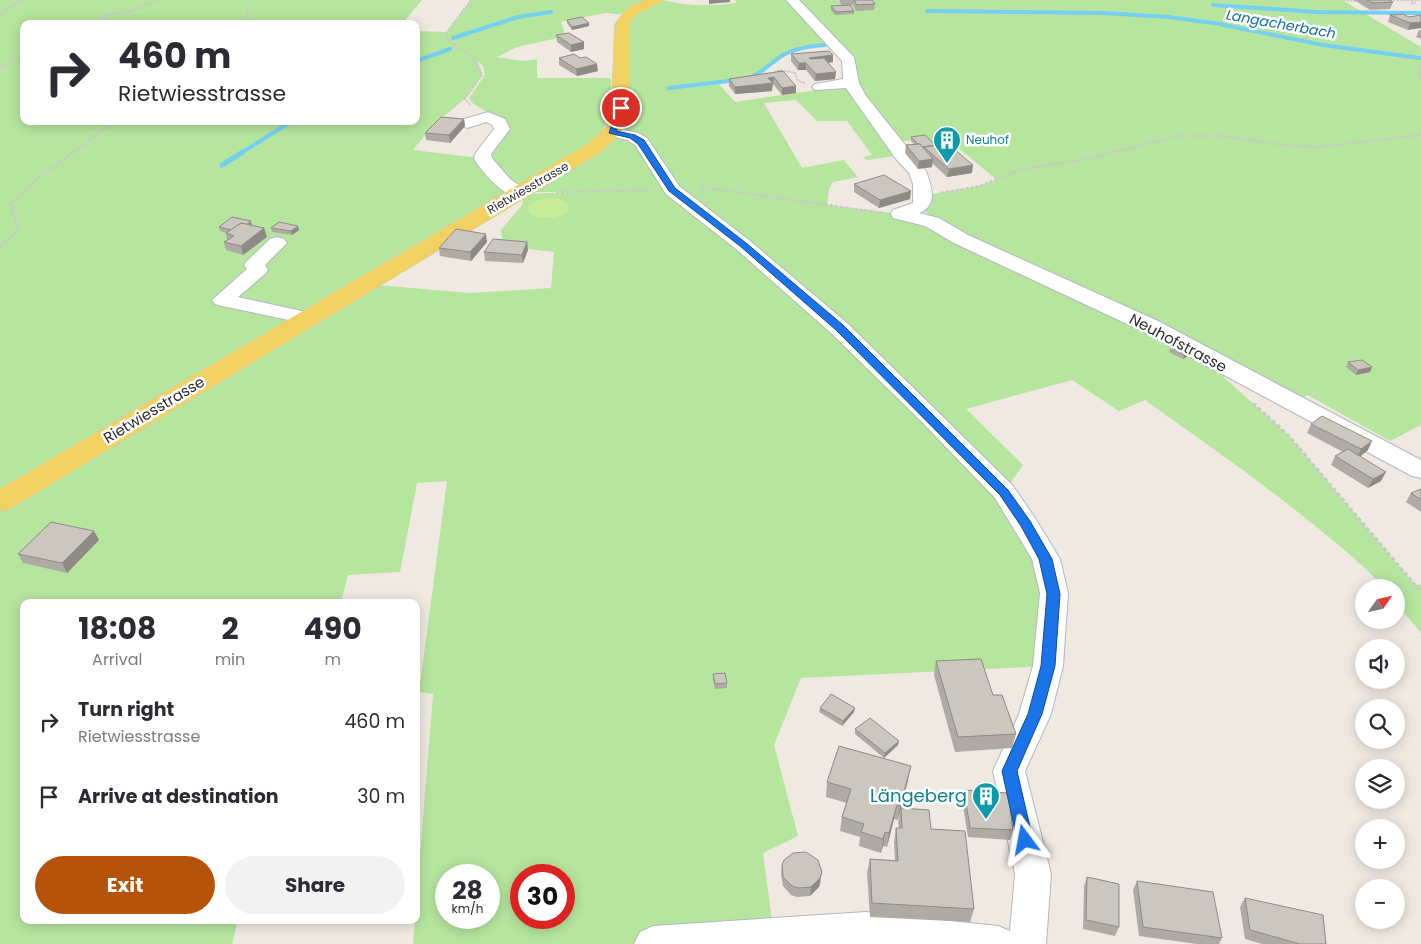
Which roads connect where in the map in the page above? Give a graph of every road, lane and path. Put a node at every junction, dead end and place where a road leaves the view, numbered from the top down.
1 (22, 0) edge
2 (158, 0) edge
3 (471, 0) edge
4 (656, 0) edge
5 (792, 0) edge
6 (1343, 0) edge
7 (1386, 0) edge
8 (1410, 0) edge
9 (1420, 0) edge
10 (1356, 2) dead end
11 (248, 3) dead end
12 (1411, 4) dead end
13 (0, 14) edge
14 (108, 20) edge
15 (246, 20) edge
16 (20, 57) edge
17 (1421, 65) edge
18 (0, 67) edge
19 (1421, 80) edge
20 (851, 83) junction
21 (820, 87) dead end
22 (488, 117) junction
23 (467, 124) dead end
24 (110, 125) edge
25 (612, 132) junction
26 (1421, 136) edge
27 (672, 190) junction
28 (520, 192) junction
29 (922, 201) junction
30 (900, 214) junction
31 (932, 222) junction
32 (277, 243) dead end
33 (0, 246) edge
34 (308, 318) junction
35 (1246, 397) dead end
36 (1421, 470) edge
37 (0, 502) edge
38 (1421, 592) edge
39 (653, 944) edge
40 (998, 944) edge
41 (1027, 944) edge

1 - 13 path
2 - 14 path
3 - 22 path
4 - 25 main road, Rietwiesstrasse
5 - 20 street, Neuhofstrasse
6 - 10 path
7 - 8 path
8 - 9 path
8 - 12 path
11 - 15 path
16 - 18 path
17 - 19 path
20 - 21 street
20 - 29 street, Neuhofstrasse
22 - 23 street
22 - 28 street
24 - 33 path
25 - 27 street
25 - 28 main road, Rietwiesstrasse
26 - 29 path
27 - 28 path
27 - 30 path
27 - 41 street
28 - 34 main road, Rietwiesstrasse
29 - 30 street
29 - 31 street, Neuhofstrasse
30 - 31 street, Neuhofstrasse
31 - 36 street, Neuhofstrasse
32 - 34 street
34 - 37 main road, Rietwiesstrasse
35 - 38 path
39 - 40 street

